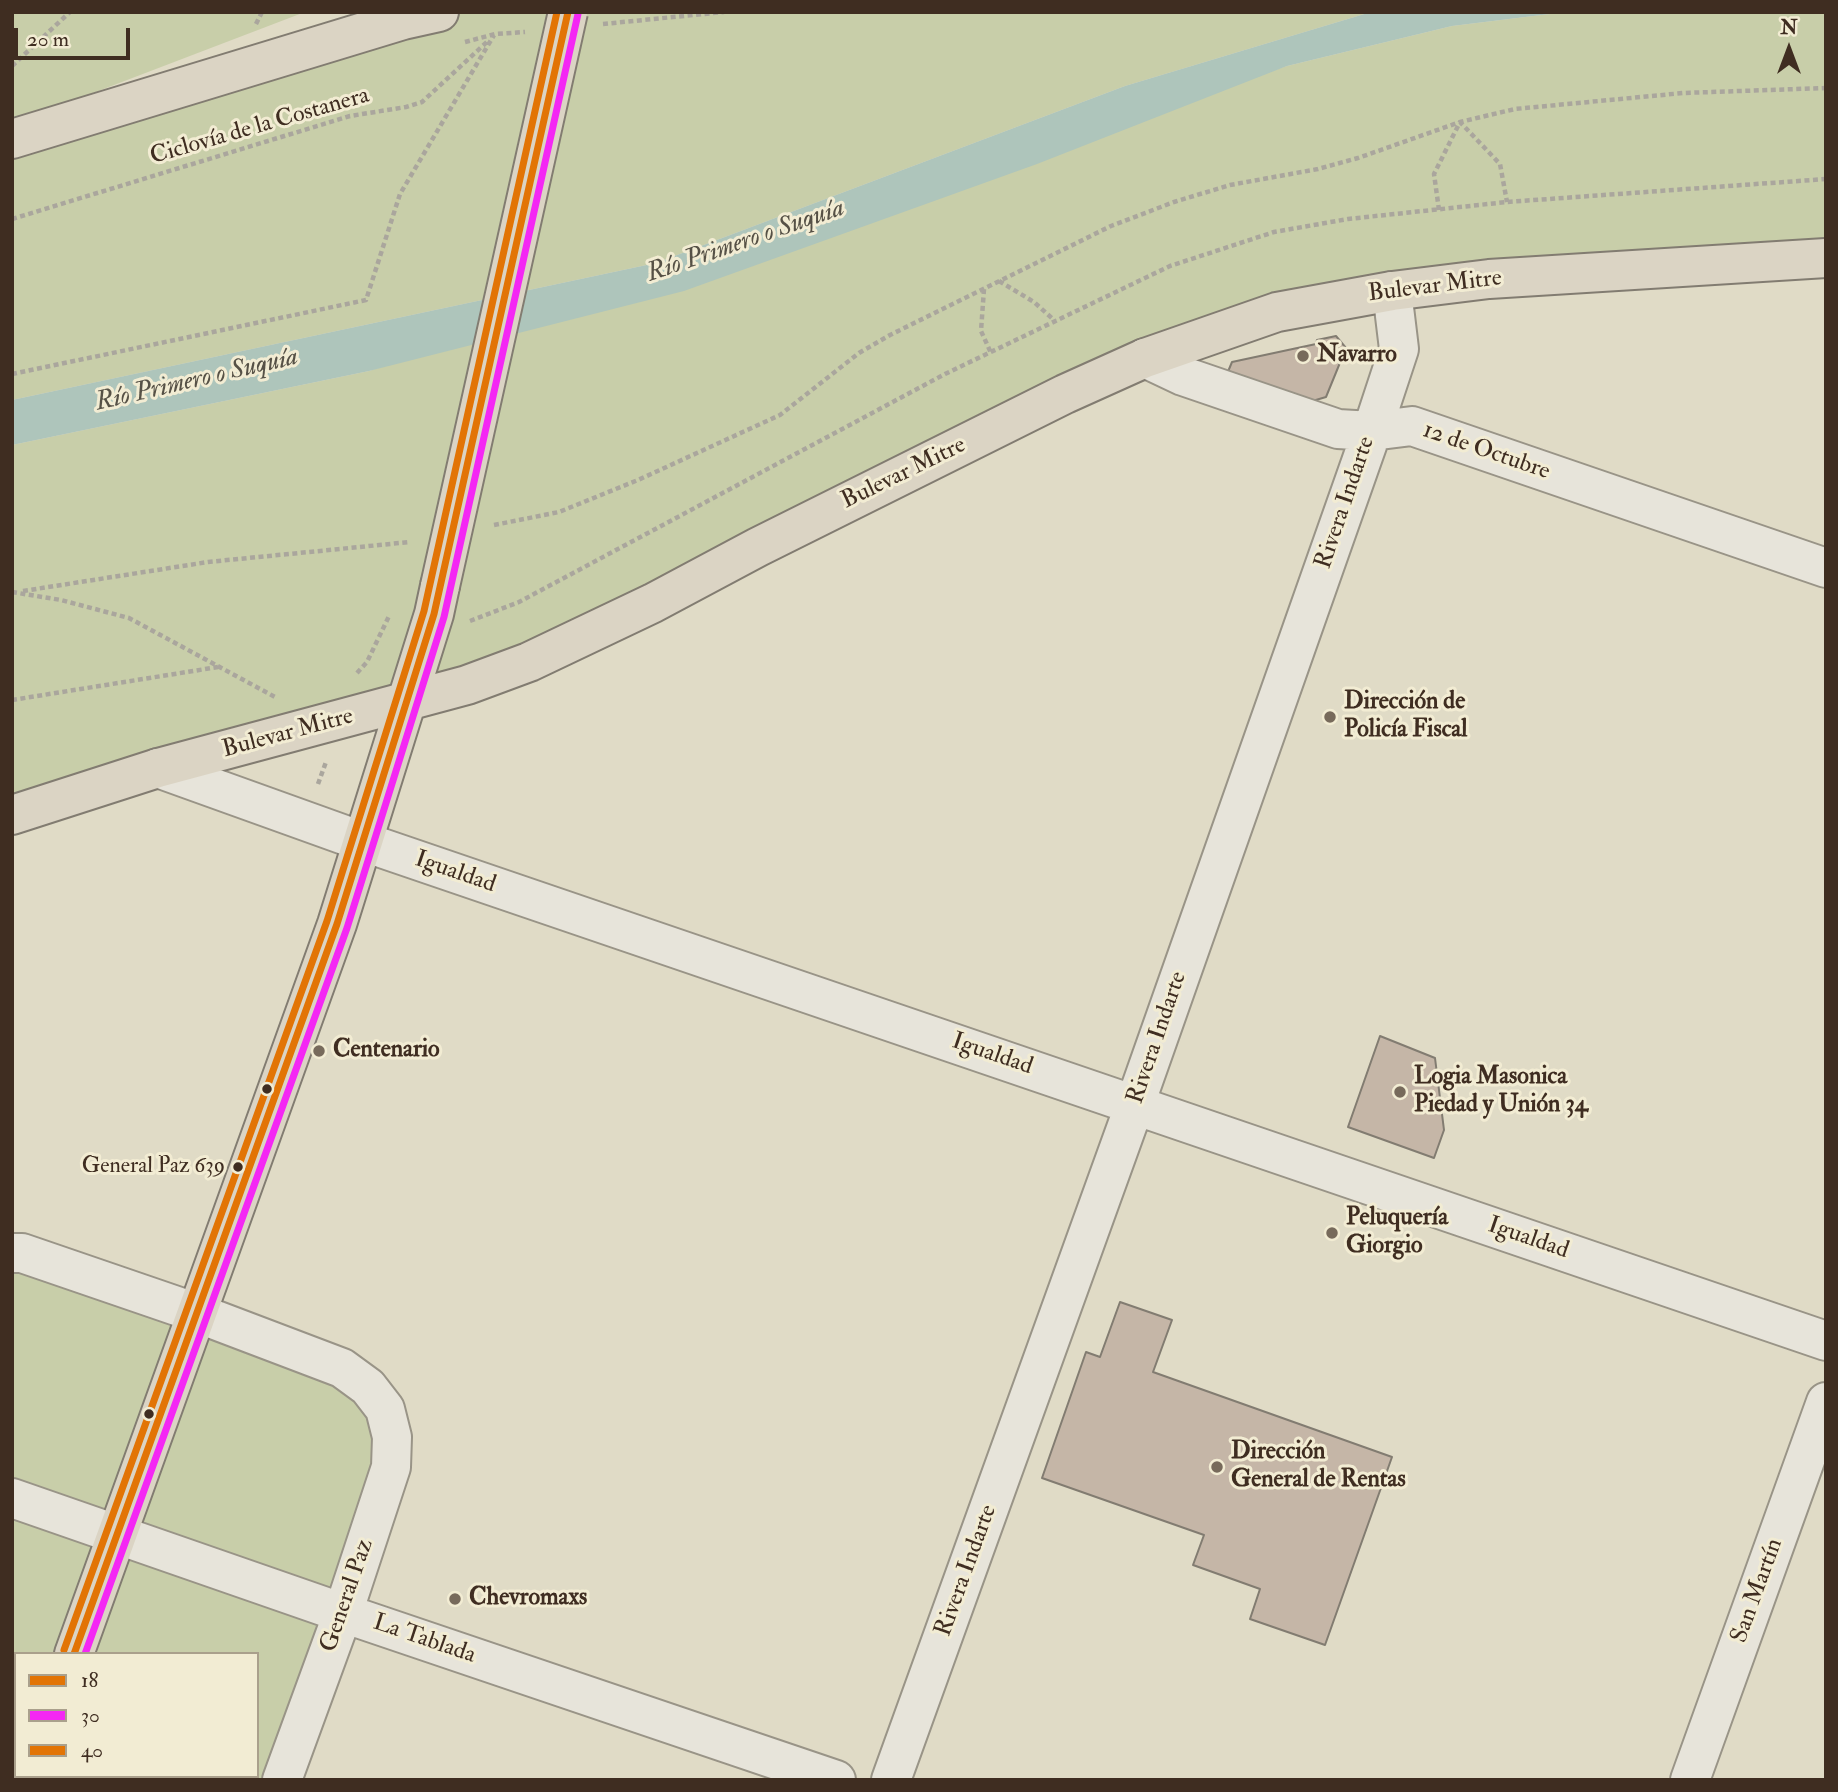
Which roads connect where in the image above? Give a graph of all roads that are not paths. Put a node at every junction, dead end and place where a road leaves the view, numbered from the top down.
1 (439, 12) edge
2 (568, 12) edge
3 (12, 139) edge
4 (1826, 258) edge
5 (1392, 291) junction
6 (1145, 358) junction
7 (1372, 430) junction
8 (1826, 568) edge
9 (407, 702) junction
10 (158, 768) junction
11 (12, 815) edge
12 (364, 842) junction
13 (1135, 1104) junction
14 (12, 1252) edge
15 (197, 1313) junction
16 (1826, 1341) edge
17 (1826, 1402) edge
18 (12, 1498) edge
19 (118, 1534) junction
20 (343, 1613) junction
21 (75, 1652) edge
22 (282, 1780) edge
23 (836, 1780) edge
24 (891, 1780) edge
25 (1690, 1780) edge

1 - 3 main road
2 - 9 main road, bridge
4 - 5 main road, Bulevar Mitre
5 - 6 main road, Bulevar Mitre
5 - 7 street, Rivera Indarte
6 - 7 street, 12 de Octubre
6 - 9 main road, Bulevar Mitre
7 - 8 street, 12 de Octubre
7 - 13 street, Rivera Indarte
9 - 10 main road, Bulevar Mitre
9 - 12 main road
10 - 11 main road, Bulevar Mitre
10 - 12 street, Igualdad
12 - 13 street, Igualdad
12 - 15 main road
13 - 16 street, Igualdad
13 - 24 street, Rivera Indarte
14 - 15 street
15 - 19 main road
15 - 20 street, General Paz
17 - 25 street, San Martín
18 - 19 street, La Tablada
19 - 20 street, La Tablada
19 - 21 main road
20 - 22 street, General Paz
20 - 23 street, La Tablada

